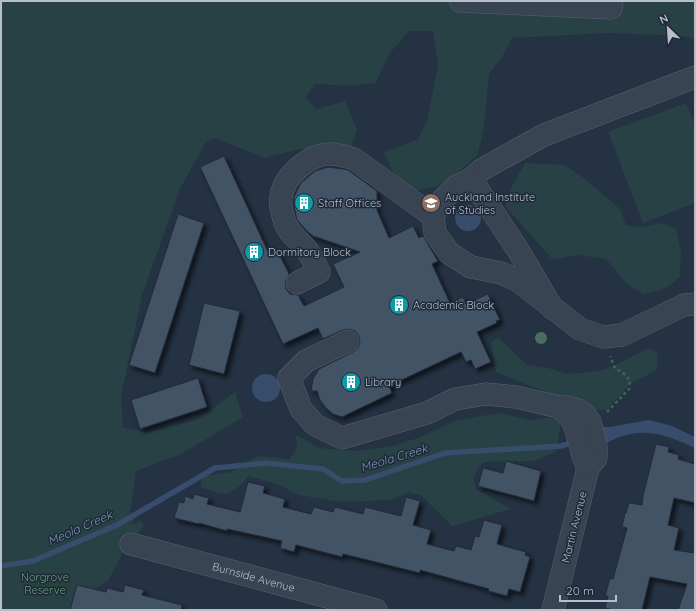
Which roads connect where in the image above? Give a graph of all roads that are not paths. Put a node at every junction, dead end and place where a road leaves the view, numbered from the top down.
1 (460, 1) edge
2 (612, 1) edge
3 (695, 77) edge
4 (471, 178) junction
5 (433, 216) junction
6 (297, 283) dead end
7 (695, 304) edge
8 (552, 308) junction
9 (348, 341) dead end
10 (130, 544) dead end
11 (376, 610) edge
12 (554, 610) edge

1 - 2 street
3 - 4 street
4 - 5 street
4 - 8 street
5 - 6 street
5 - 8 street
7 - 8 street
9 - 12 street, Martin Avenue
10 - 11 street, Burnside Avenue

